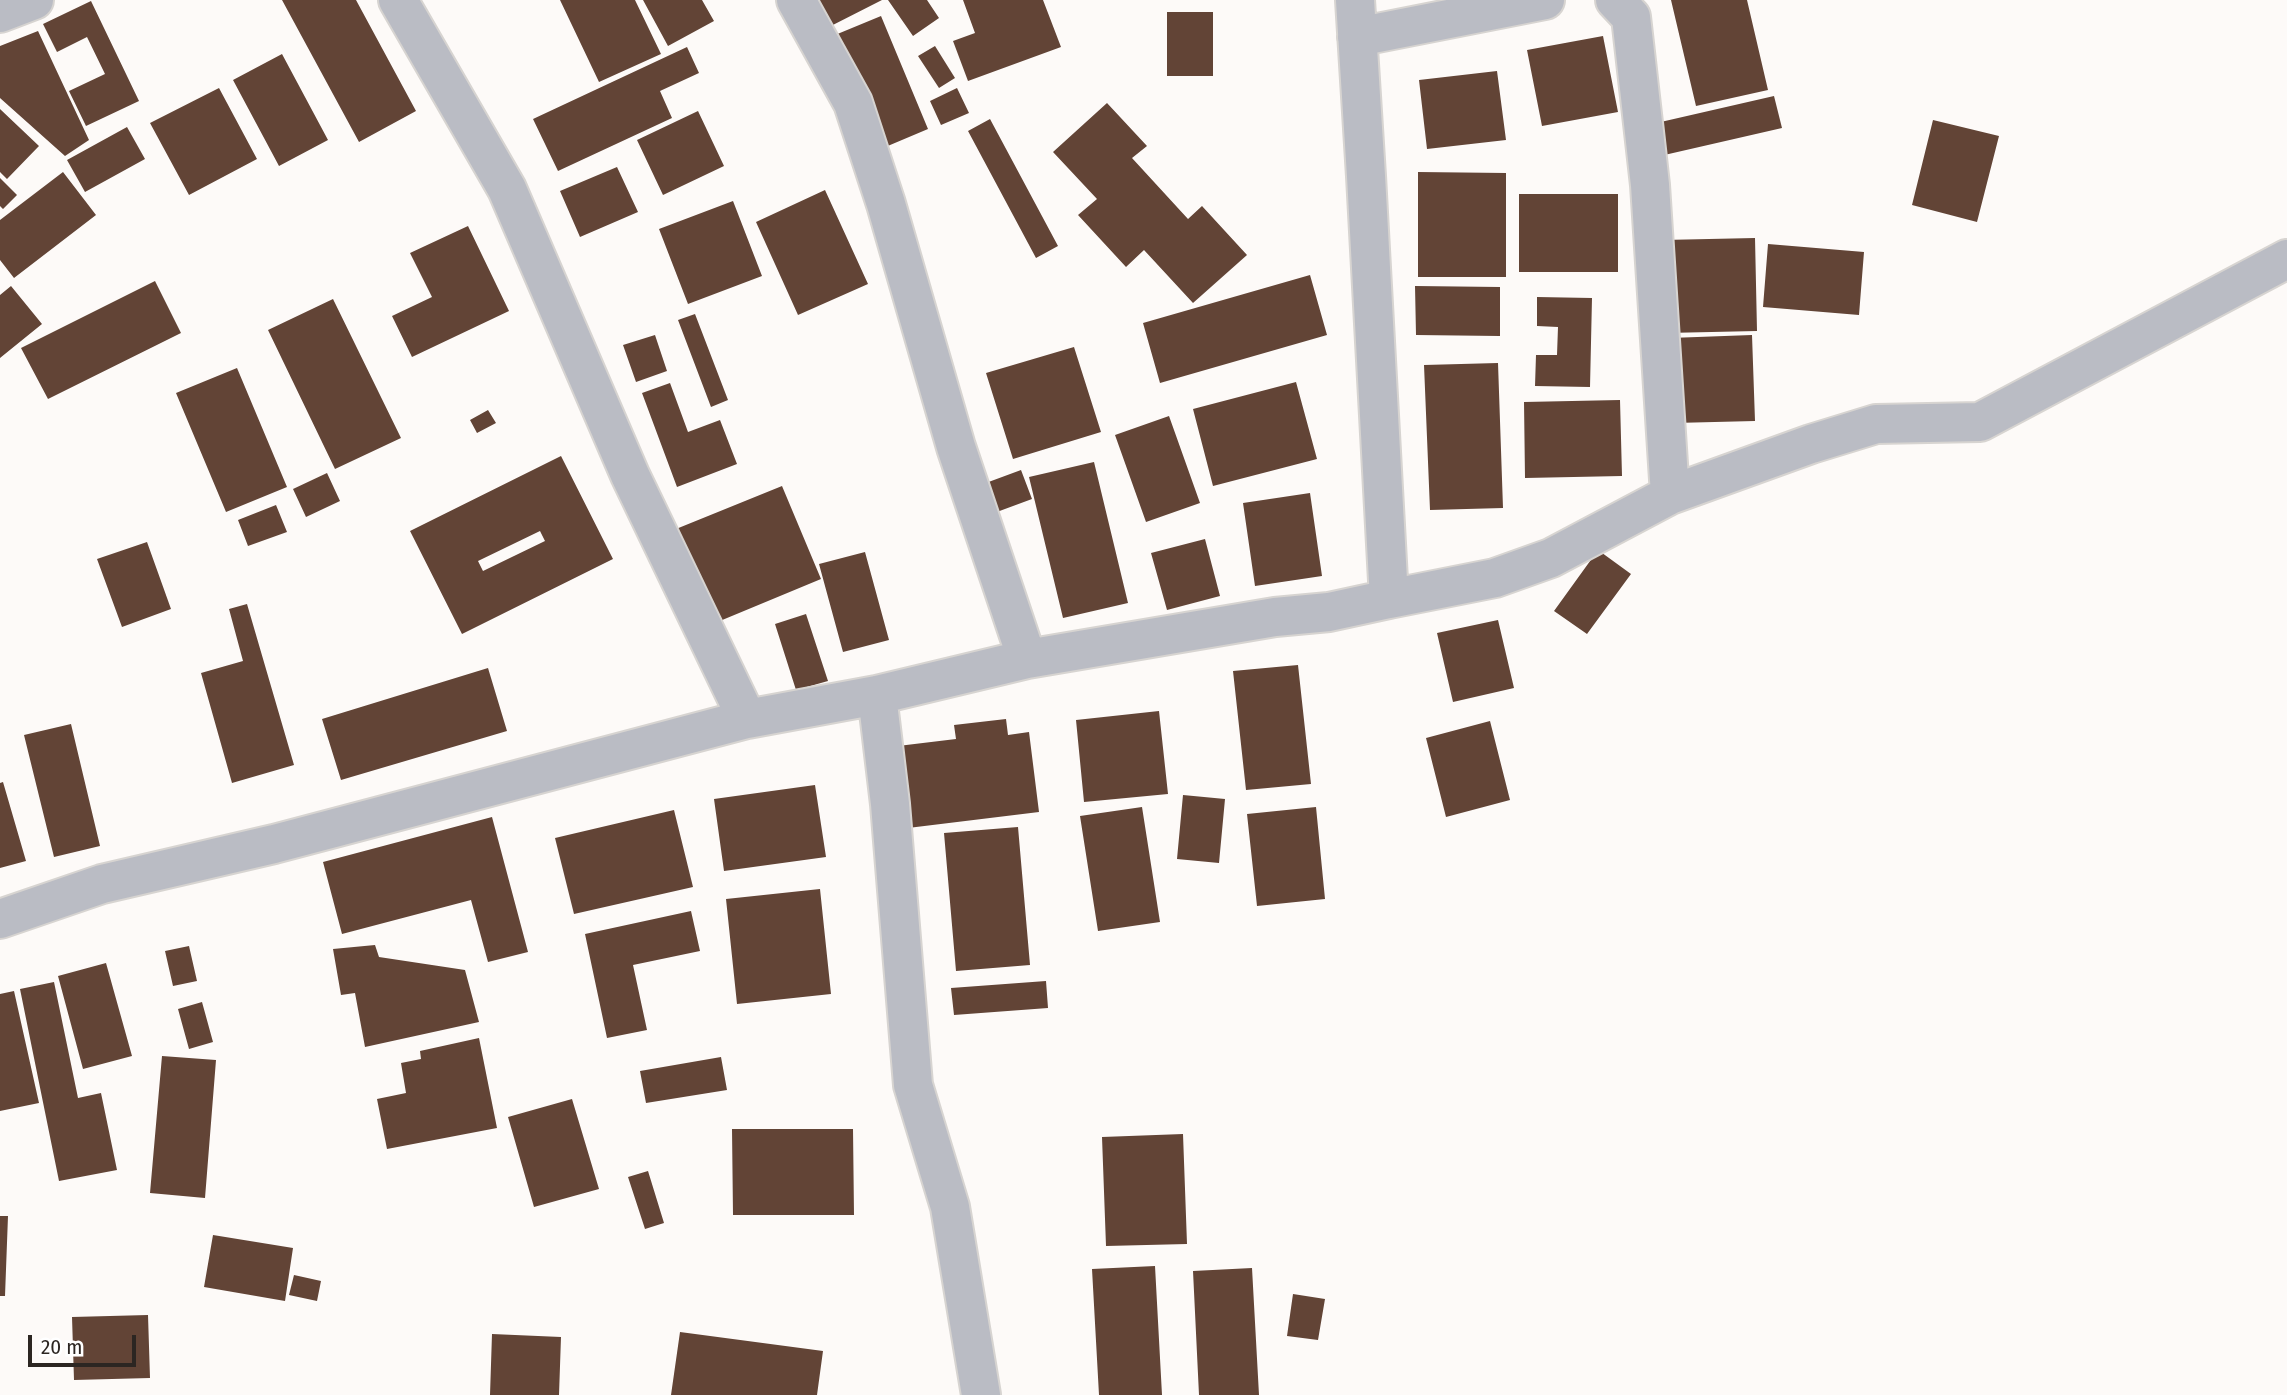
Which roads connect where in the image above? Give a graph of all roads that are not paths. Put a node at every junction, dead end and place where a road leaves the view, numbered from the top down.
1 (34, 0) edge
2 (398, 0) edge
3 (796, 0) edge
4 (1545, 0) edge
5 (1615, 0) edge
6 (0, 13) edge
7 (1356, 18) edge
8 (2287, 259) edge
9 (1670, 495) junction
10 (1389, 599) junction
11 (1027, 659) junction
12 (877, 695) junction
13 (747, 719) junction
14 (0, 919) edge
15 (981, 1395) edge

1 - 6 street
2 - 13 street
3 - 11 street
4 - 7 street
5 - 9 street
7 - 10 street
8 - 9 street
9 - 10 street
10 - 11 street
11 - 12 street
12 - 13 street
12 - 15 street
13 - 14 street

